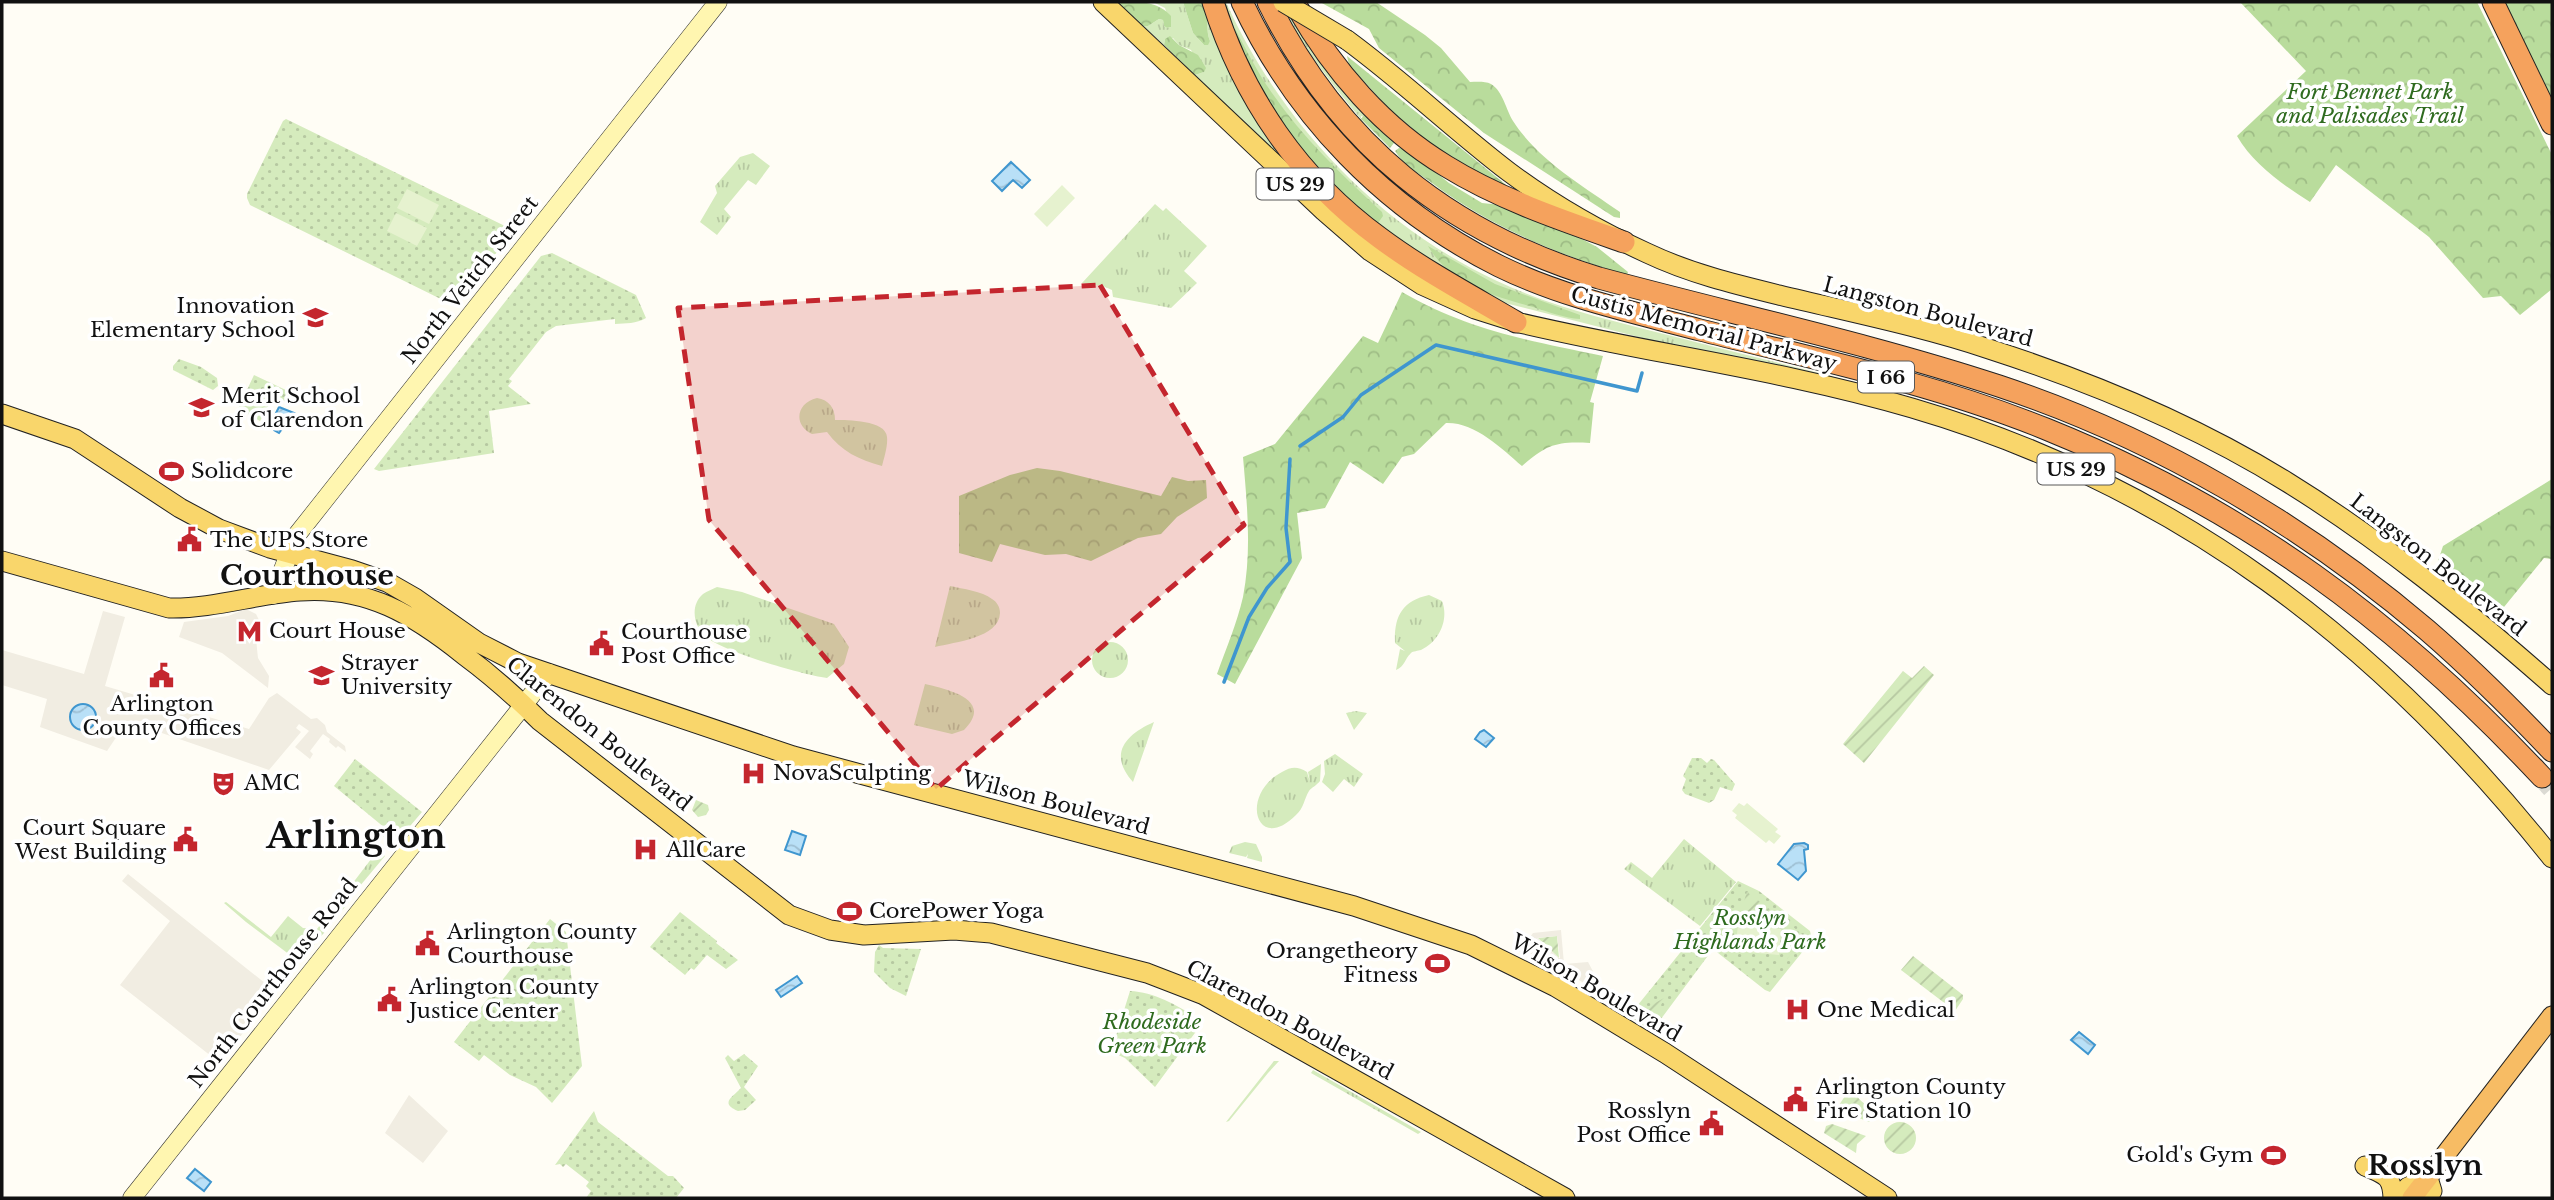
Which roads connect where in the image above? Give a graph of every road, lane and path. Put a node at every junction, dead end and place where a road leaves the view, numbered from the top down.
1 (718, 2) edge
2 (1103, 2) edge
3 (1213, 2) edge
4 (1242, 2) edge
5 (1268, 2) edge
6 (1283, 2) edge
7 (1294, 2) edge
8 (2493, 2) edge
9 (2552, 124) edge
10 (1624, 242) junction
11 (1516, 323) junction
12 (2, 414) edge
13 (287, 553) junction
14 (2, 561) edge
15 (273, 595) junction
16 (549, 673) junction
17 (2552, 685) edge
18 (525, 705) junction
19 (2552, 751) edge
20 (2542, 777) tunnel mouth
21 (2552, 858) edge
22 (2552, 1016) edge
23 (2365, 1166) dead end
24 (2428, 1178) junction
25 (136, 1196) edge
26 (1565, 1198) edge
27 (1887, 1198) edge
28 (2395, 1198) edge
29 (2412, 1198) edge
30 (2427, 1198) edge

1 - 13 main road, North Veitch Street
2 - 11 main road, US 29
3 - 11 highway
4 - 20 highway, Custis Memorial Parkway / I 66
5 - 19 highway, Custis Memorial Parkway / I 66
6 - 10 main road, Langston Boulevard, bridge
7 - 10 highway
8 - 9 highway
10 - 17 main road, Langston Boulevard
11 - 21 main road, US 29
12 - 13 main road, Wilson Boulevard
13 - 15 main road, North Veitch Street
13 - 16 main road, Wilson Boulevard
14 - 15 main road, Clarendon Boulevard
15 - 18 main road, Clarendon Boulevard
16 - 18 main road, North Courthouse Road
16 - 27 main road, Wilson Boulevard
18 - 25 main road, North Courthouse Road
18 - 26 main road, Clarendon Boulevard
22 - 24 highway
23 - 28 main road
24 - 28 main road
24 - 29 highway
24 - 30 main road

